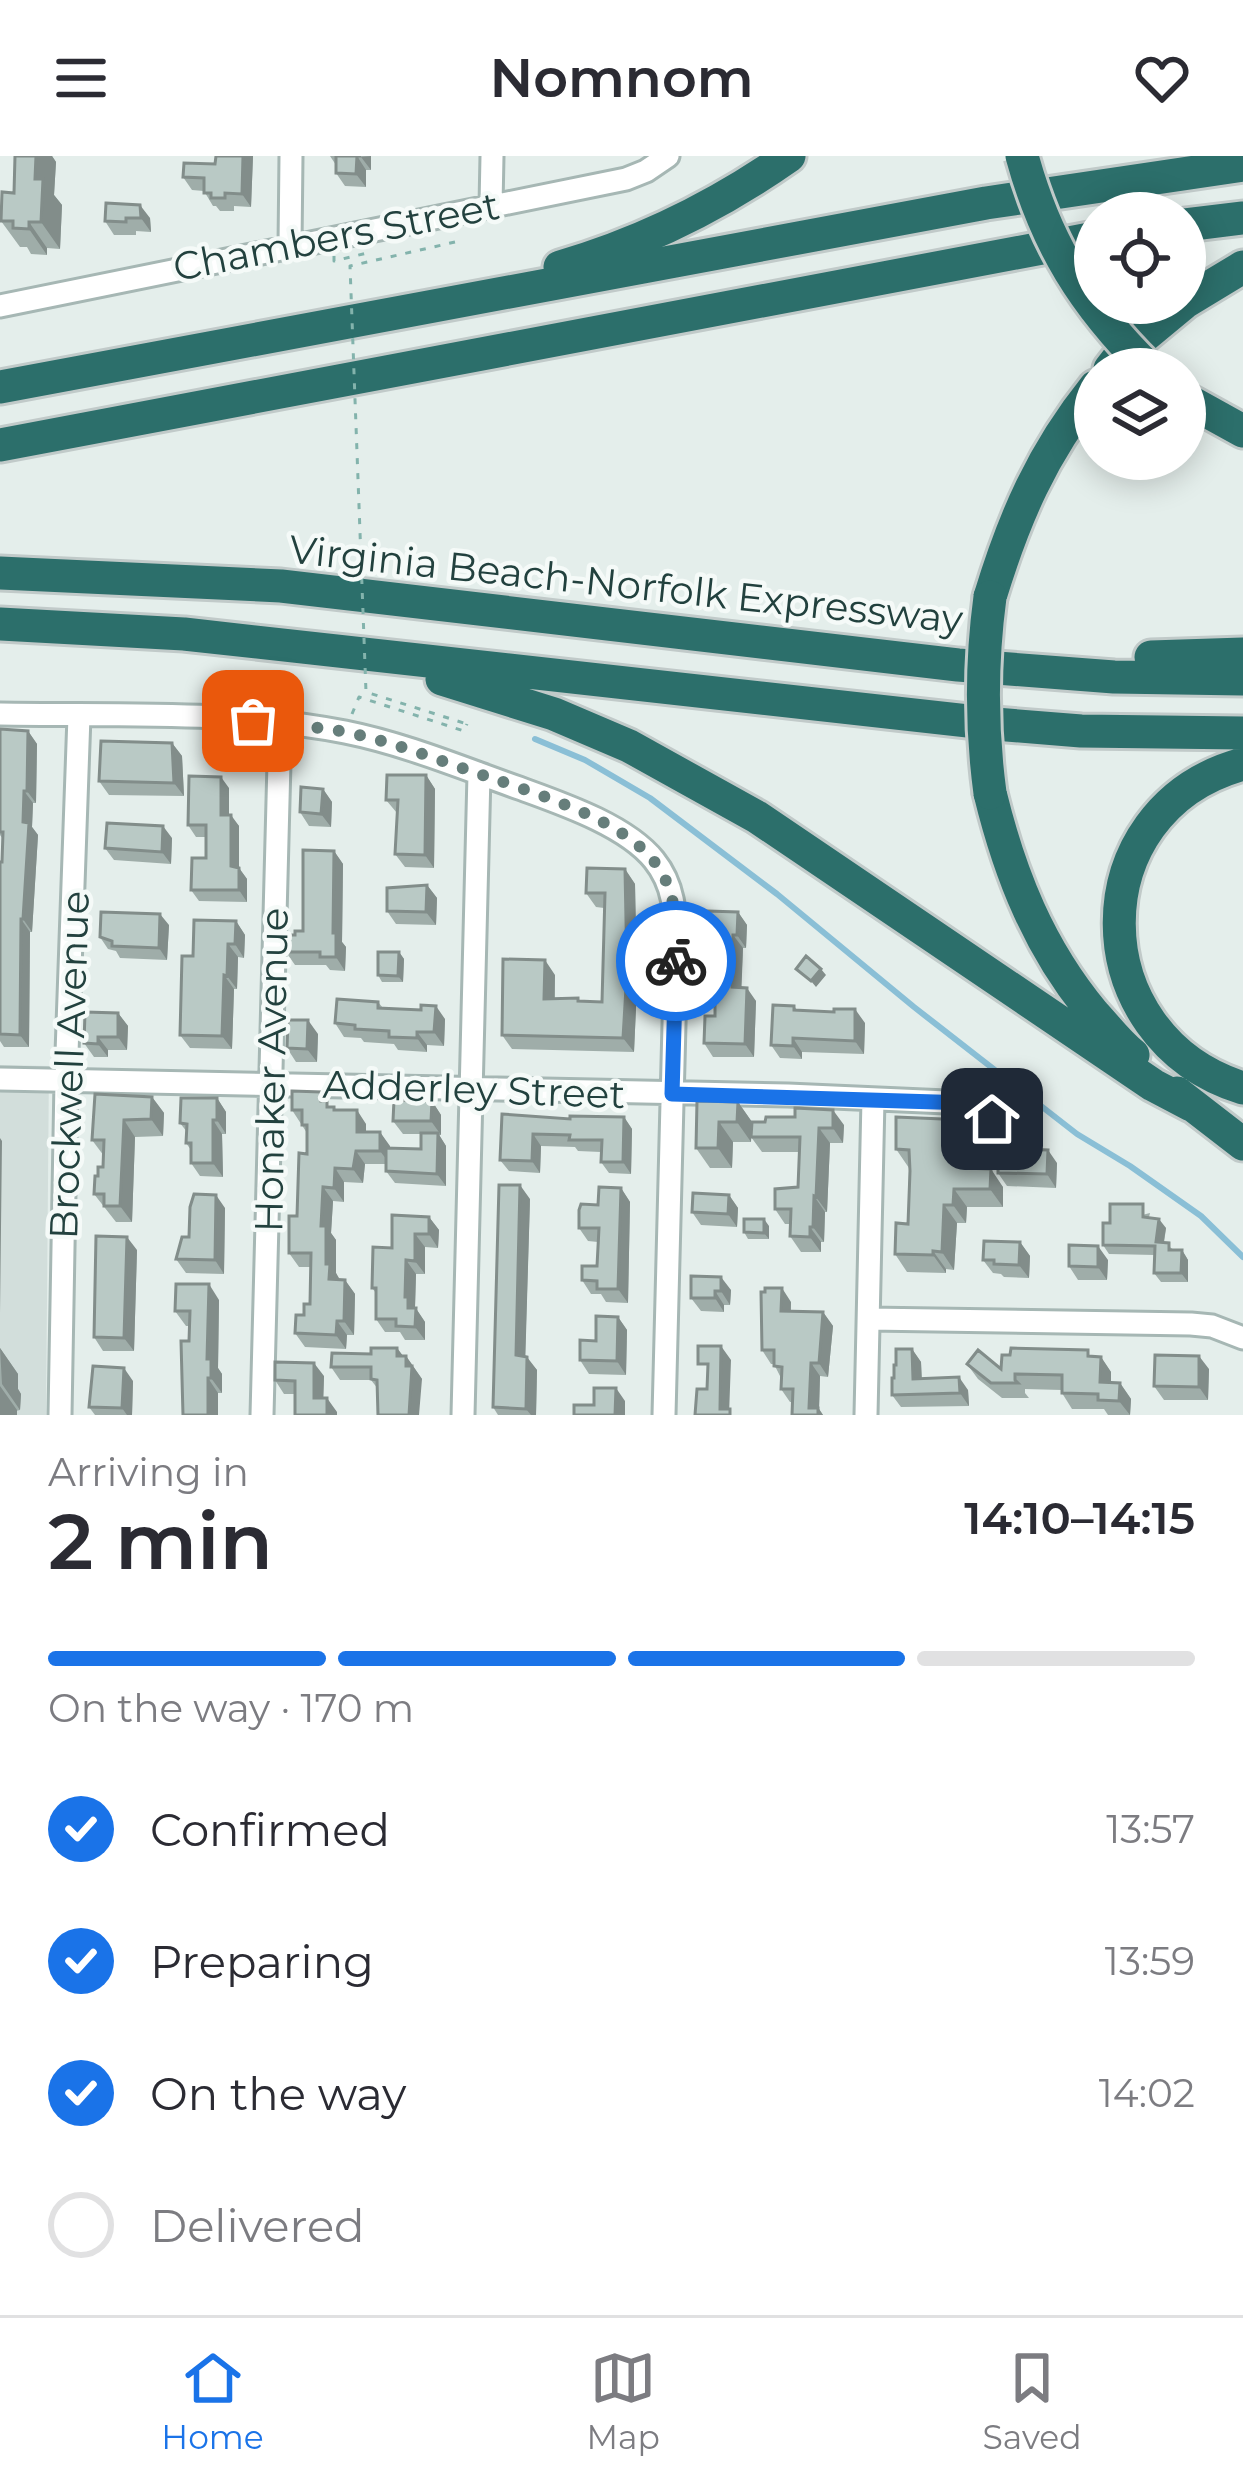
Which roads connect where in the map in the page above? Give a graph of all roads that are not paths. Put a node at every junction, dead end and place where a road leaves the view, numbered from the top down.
1 (291, 156) edge
2 (492, 156) edge
3 (668, 156) edge
4 (789, 156) edge
5 (1022, 156) edge
6 (1243, 164) edge
7 (491, 205) junction
8 (1243, 218) edge
9 (1206, 222) edge
10 (1074, 242) edge
11 (290, 245) junction
12 (1243, 267) edge
13 (1206, 289) edge
14 (0, 306) edge
15 (420, 309) junction
16 (1158, 324) edge
17 (1129, 348) edge
18 (1129, 348) edge
19 (0, 387) edge
20 (1206, 410) edge
21 (1074, 415) edge
22 (1243, 431) edge
23 (0, 445) edge
24 (0, 574) edge
25 (0, 624) edge
26 (306, 646) junction
27 (1243, 654) edge
28 (891, 656) junction
29 (1243, 679) edge
30 (0, 714) edge
31 (79, 716) junction
32 (280, 724) junction
33 (1243, 733) edge
34 (1243, 764) edge
35 (479, 774) junction
36 (0, 1079) edge
37 (66, 1081) junction
38 (271, 1083) junction
39 (472, 1088) junction
40 (1243, 1088) edge
41 (672, 1094) junction
42 (873, 1099) junction
43 (1191, 1105) junction
44 (998, 1139) dead end
45 (1243, 1144) edge
46 (869, 1318) junction
47 (1243, 1338) edge
48 (60, 1415) edge
49 (262, 1415) edge
50 (463, 1415) edge
51 (664, 1415) edge
52 (866, 1415) edge

1 - 11 street
2 - 7 street
3 - 7 street, Chambers Street
4 - 15 highway
5 - 17 highway, bridge
6 - 15 highway
7 - 11 street, Chambers Street
8 - 9 highway
10 - 23 highway
11 - 14 street, Chambers Street
12 - 13 highway
15 - 19 highway
16 - 18 highway
20 - 22 highway
21 - 43 highway, bridge
24 - 28 highway, Virginia Beach-Norfolk Expressway
25 - 26 highway
26 - 33 highway
26 - 43 highway
27 - 28 highway
28 - 29 highway, Virginia Beach-Norfolk Expressway
30 - 31 street
31 - 32 street
31 - 37 street, Brockwell Avenue
32 - 35 street
32 - 38 street, Honaker Avenue
34 - 40 highway
35 - 39 street
35 - 41 street
36 - 37 street, Adderley Street
37 - 38 street, Adderley Street
37 - 48 street, Brockwell Avenue
38 - 39 street, Adderley Street
38 - 49 street, Honaker Avenue
39 - 41 street, Adderley Street
39 - 50 street
41 - 42 street, Adderley Street
41 - 51 street
42 - 44 street, Adderley Street
42 - 46 street
43 - 45 highway
46 - 47 street
46 - 52 street

